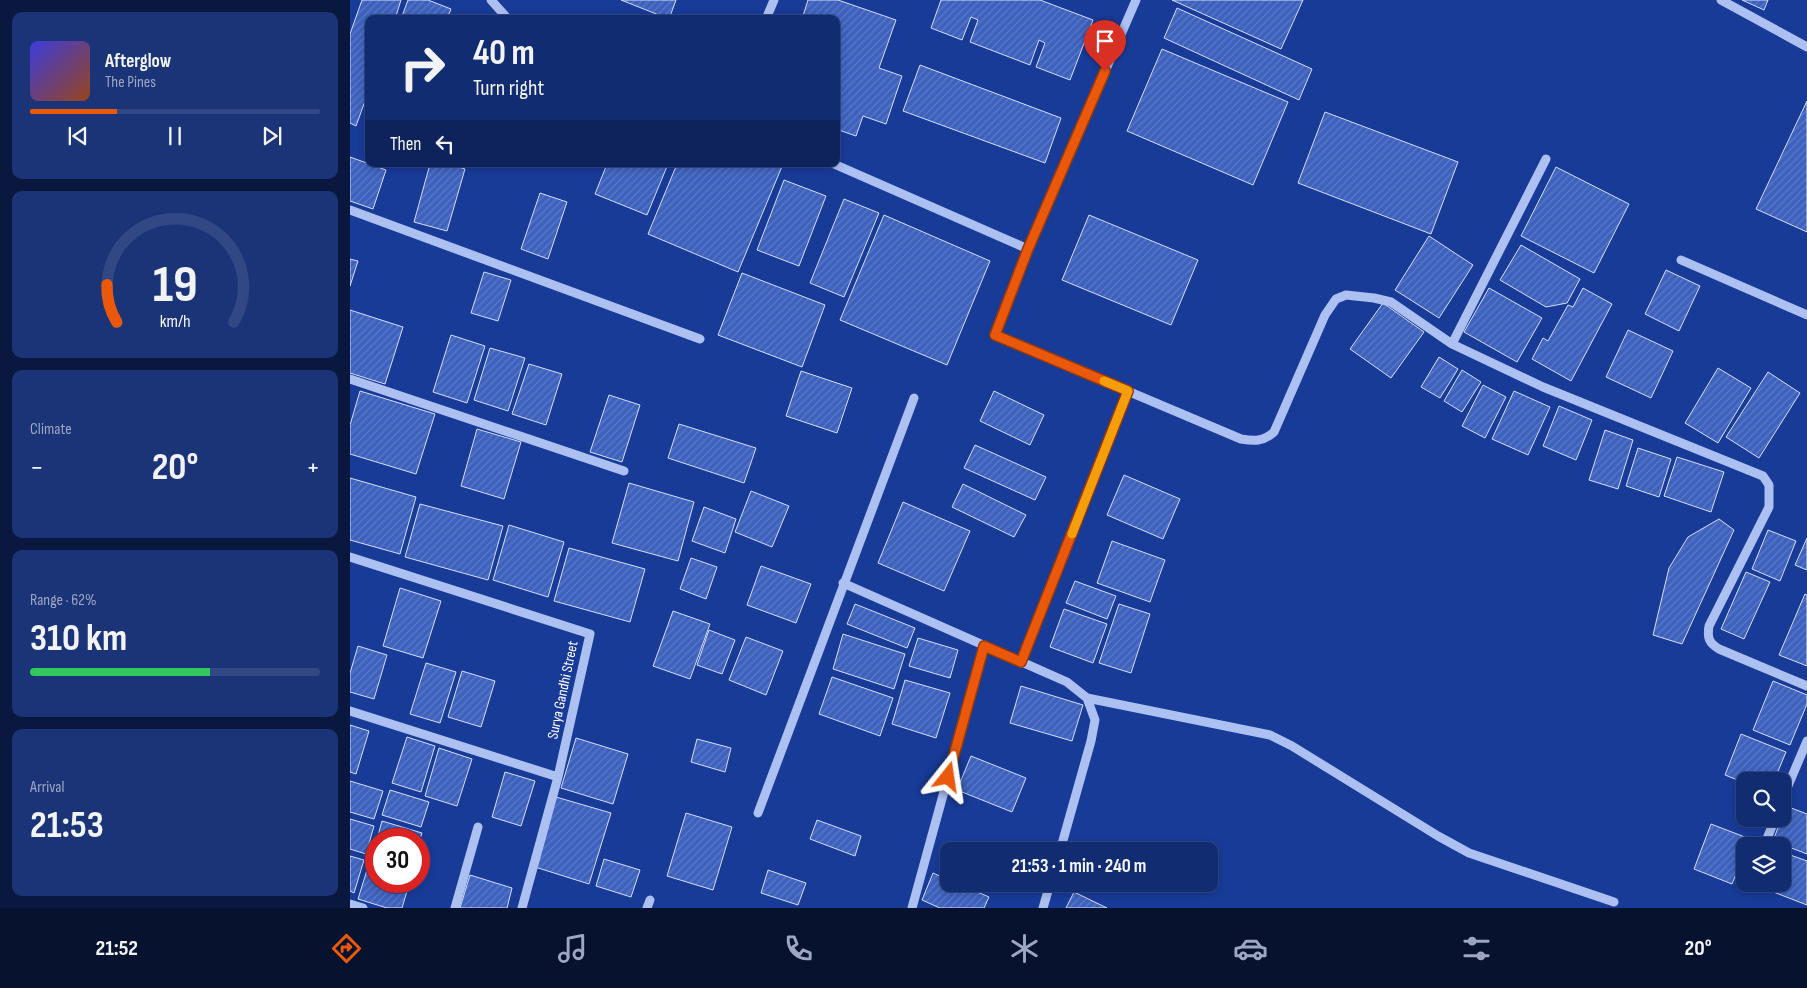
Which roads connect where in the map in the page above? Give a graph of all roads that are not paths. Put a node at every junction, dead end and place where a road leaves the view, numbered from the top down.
1 (491, 0) edge
2 (774, 0) edge
3 (1136, 0) edge
4 (1721, 0) edge
5 (504, 15) edge
6 (768, 15) edge
7 (1807, 47) edge
8 (1546, 159) dead end
9 (840, 167) edge
10 (350, 210) edge
11 (1028, 249) junction
12 (1681, 260) dead end
13 (1807, 315) edge
14 (700, 338) dead end
15 (1452, 344) junction
16 (350, 379) edge
17 (1128, 391) junction
18 (914, 398) dead end
19 (624, 471) dead end
20 (350, 556) edge
21 (843, 583) junction
22 (984, 646) junction
23 (1021, 662) junction
24 (1807, 686) edge
25 (1087, 698) junction
26 (350, 711) edge
27 (1807, 741) edge
28 (558, 777) junction
29 (1791, 779) edge
30 (758, 813) dead end
31 (478, 827) dead end
32 (1063, 842) edge
33 (1048, 892) edge
34 (1614, 902) dead end
35 (350, 904) edge
36 (363, 908) edge
37 (455, 908) edge
38 (522, 908) edge
39 (912, 908) edge
40 (1043, 908) edge

1 - 5 street
2 - 6 street
3 - 11 street
4 - 7 street
8 - 15 street
9 - 11 street
10 - 14 street
11 - 17 street
12 - 13 street
15 - 17 street
15 - 24 street
16 - 19 street
17 - 23 street
18 - 21 street
20 - 28 street, Surya Gandhi Street
21 - 22 street
21 - 30 street
22 - 23 street
22 - 39 street
23 - 25 street
25 - 32 street
25 - 34 street
26 - 28 street
27 - 29 street
28 - 38 street, Surya Gandhi Street
31 - 37 street
33 - 40 street
35 - 36 street

